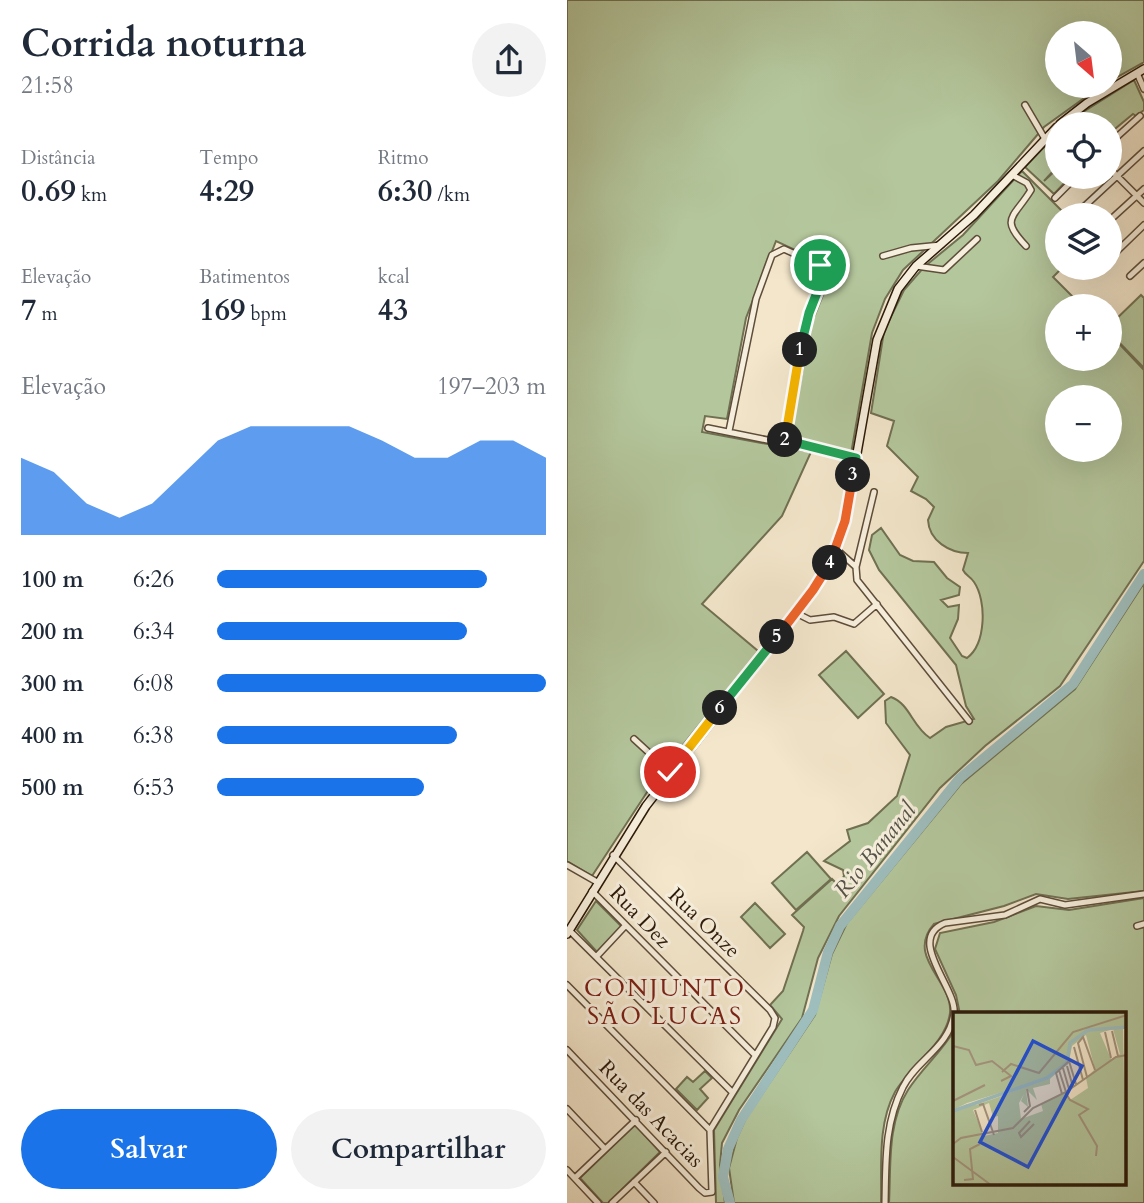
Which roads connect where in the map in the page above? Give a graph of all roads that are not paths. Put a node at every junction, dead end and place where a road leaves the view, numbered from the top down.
1 (1140, 71) edge
2 (1144, 89) edge
3 (1025, 105) dead end
4 (1076, 112) edge
5 (1140, 116) dead end
6 (1122, 132) edge
7 (1045, 134) edge
8 (1045, 139) edge
9 (1144, 151) edge
10 (1122, 171) edge
11 (1012, 175) junction
12 (1122, 180) edge
13 (1064, 189) edge
14 (1102, 189) edge
15 (1144, 189) edge
16 (1137, 195) junction
17 (1055, 198) dead end
18 (1088, 203) edge
19 (1144, 203) edge
20 (1122, 209) edge
21 (1144, 226) edge
22 (977, 239) dead end
23 (941, 245) junction
24 (1026, 246) dead end
25 (1122, 247) edge
26 (883, 257) dead end
27 (1144, 264) edge
28 (916, 266) junction
29 (1131, 276) dead end
30 (708, 428) dead end
31 (729, 431) junction
32 (785, 441) junction
33 (856, 458) junction
34 (874, 492) dead end
35 (836, 549) junction
36 (856, 566) junction
37 (877, 604) junction
38 (796, 613) junction
39 (969, 722) dead end
40 (634, 739) dead end
41 (670, 772) junction
42 (613, 855) junction
43 (567, 865) edge
44 (597, 882) junction
45 (592, 891) junction
46 (1144, 894) edge
47 (1144, 924) edge
48 (625, 926) junction
49 (1137, 926) dead end
50 (568, 932) edge
51 (597, 956) junction
52 (567, 985) edge
53 (953, 1012) edge
54 (953, 1018) edge
55 (567, 1050) edge
56 (755, 1055) junction
57 (732, 1092) junction
58 (567, 1109) edge
59 (636, 1121) junction
60 (710, 1130) junction
61 (605, 1149) junction
62 (666, 1152) junction
63 (567, 1170) edge
64 (575, 1178) junction
65 (634, 1182) junction
66 (598, 1203) edge
67 (612, 1203) edge
68 (654, 1203) edge
69 (885, 1203) edge

1 - 2 street
1 - 4 main road
3 - 7 street
5 - 6 street
8 - 11 main road
9 - 10 street
11 - 23 main road
11 - 24 street
12 - 16 street
13 - 17 street
14 - 18 street
15 - 16 street
16 - 19 street
16 - 20 street
21 - 25 street
22 - 28 street
23 - 26 street
23 - 28 main road
27 - 29 street
28 - 33 main road
30 - 31 street
31 - 32 street
31 - 32 street
32 - 33 street
33 - 35 main road
34 - 36 street
35 - 36 street
35 - 38 main road
36 - 37 street
37 - 38 street
37 - 39 street
38 - 41 main road
40 - 41 street
41 - 42 main road
42 - 44 main road
42 - 56 street, Rua Onze
43 - 44 street
44 - 45 main road
45 - 48 street, Rua Dez
45 - 50 main road
46 - 53 street
47 - 49 street
48 - 51 street
48 - 56 street, Rua Dez
50 - 51 street
51 - 57 street
52 - 60 street
54 - 69 street
55 - 59 street, Rua das Acacias
56 - 57 street
57 - 60 street
58 - 61 street
59 - 61 street
59 - 62 street, Rua das Acacias
60 - 62 street, Rua das Acacias
61 - 64 street
62 - 65 street
63 - 64 street
64 - 66 street
65 - 67 street
65 - 68 street

